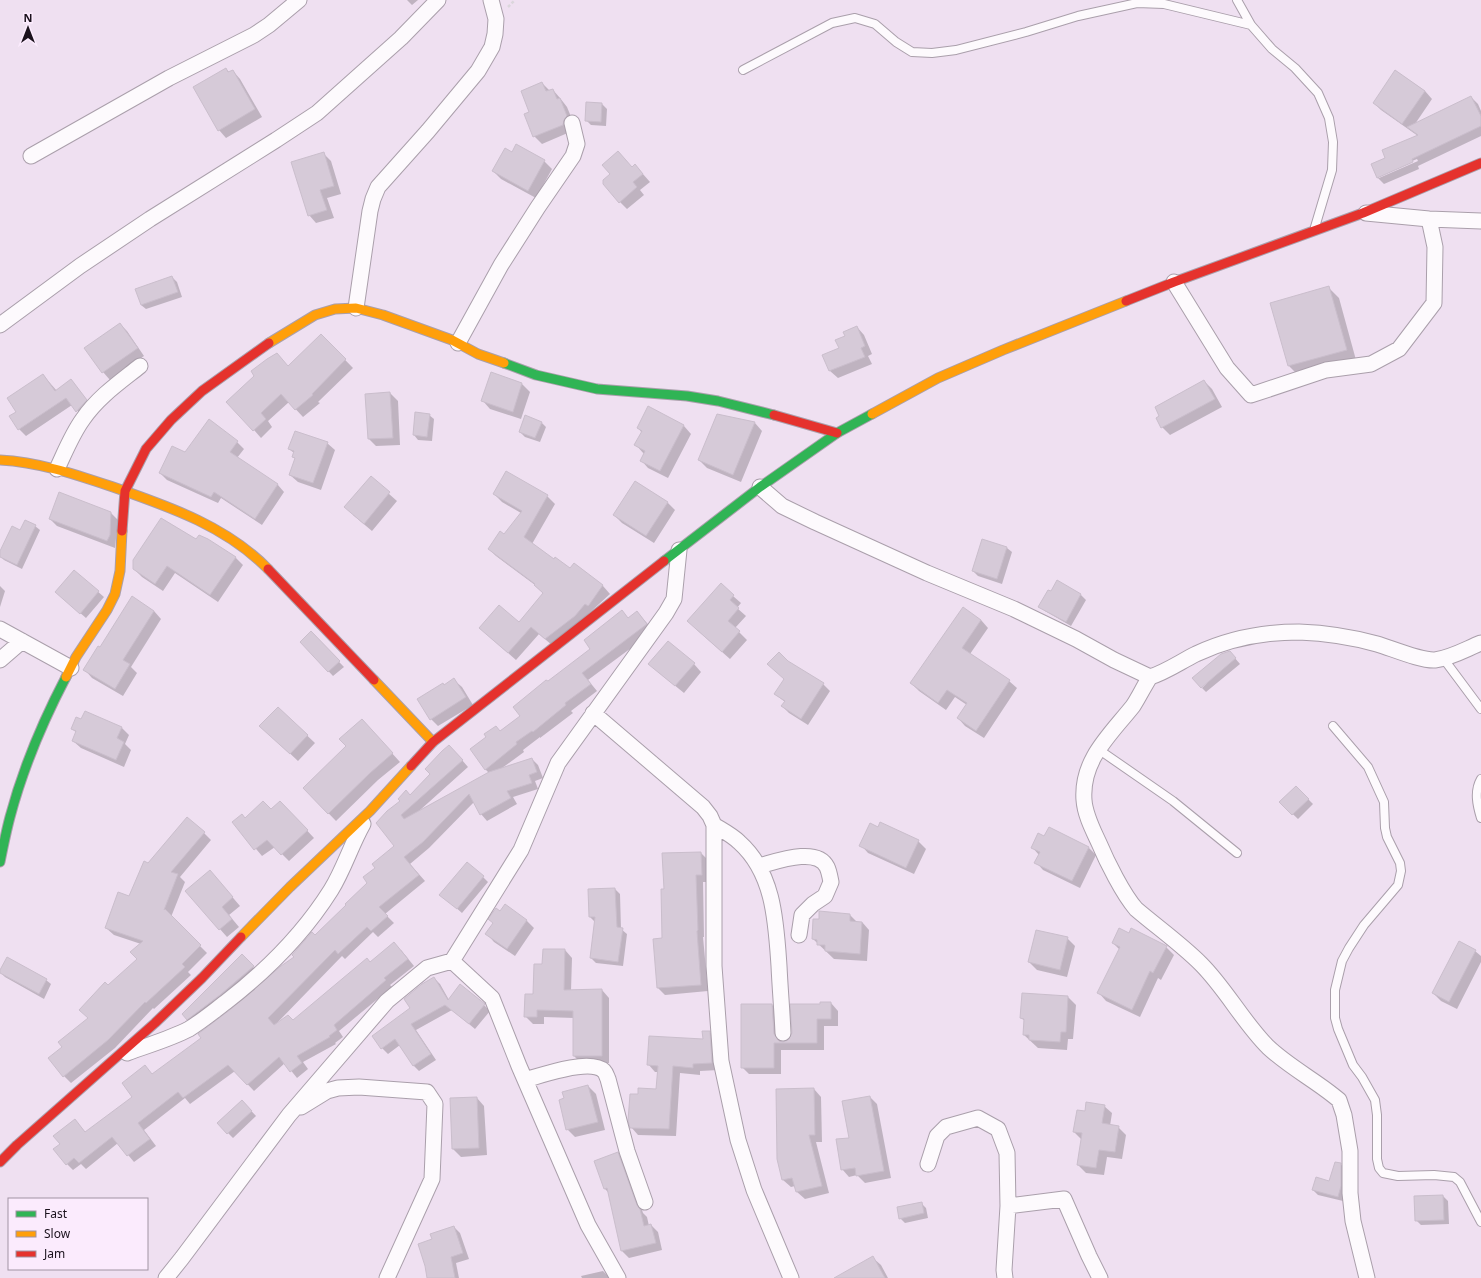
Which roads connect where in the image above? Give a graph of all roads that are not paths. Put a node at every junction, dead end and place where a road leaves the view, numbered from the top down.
1 (299, 0) edge
2 (438, 0) edge
3 (491, 0) edge
4 (1237, 0) edge
5 (1162, 2) edge
6 (1251, 24) junction
7 (743, 70) dead end
8 (572, 123) dead end
9 (31, 156) dead end
10 (1481, 163) edge
11 (1363, 213) junction
12 (1429, 219) junction
13 (1481, 221) edge
14 (1314, 232) junction
15 (1174, 282) junction
16 (356, 308) junction
17 (0, 325) edge
18 (458, 343) junction
19 (140, 366) dead end
20 (837, 433) junction
21 (0, 460) edge
22 (57, 469) junction
23 (760, 487) junction
24 (125, 491) junction
25 (679, 550) junction
26 (0, 629) edge
27 (22, 641) junction
28 (1481, 644) edge
29 (1443, 658) junction
30 (0, 660) edge
31 (71, 668) junction
32 (1150, 677) junction
33 (1481, 709) edge
34 (593, 713) junction
35 (1333, 726) dead end
36 (433, 742) junction
37 (1098, 749) junction
38 (1481, 779) edge
39 (370, 811) junction
40 (1481, 818) edge
41 (714, 825) junction
42 (1236, 853) dead end
43 (0, 862) edge
44 (759, 866) junction
45 (799, 935) dead end
46 (452, 961) junction
47 (783, 1033) dead end
48 (117, 1056) junction
49 (525, 1080) junction
50 (289, 1115) junction
51 (0, 1162) edge
52 (928, 1164) dead end
53 (644, 1202) dead end
54 (1008, 1206) junction
55 (1481, 1222) edge
56 (166, 1278) edge
57 (387, 1278) edge
58 (618, 1278) edge
59 (791, 1278) edge
60 (1006, 1278) edge
61 (1100, 1278) edge
62 (1367, 1278) edge

1 - 9 street
2 - 17 street
3 - 16 street
4 - 6 lane
5 - 6 lane
5 - 7 lane
6 - 14 lane
8 - 18 street
10 - 11 main road
11 - 12 street
11 - 14 main road
12 - 13 street
12 - 15 street
14 - 15 main road
15 - 20 main road
16 - 18 main road
16 - 24 main road
18 - 20 main road
19 - 22 street
20 - 23 main road
21 - 22 main road
22 - 24 main road
23 - 25 main road
23 - 32 street
24 - 31 main road
24 - 36 main road
25 - 34 street
25 - 36 main road
26 - 27 street
27 - 30 street
27 - 31 street
28 - 29 street
29 - 32 street
29 - 33 lane
31 - 43 main road
32 - 37 street
34 - 41 street
34 - 46 street
35 - 55 lane
36 - 39 main road
37 - 42 lane
37 - 62 street
38 - 40 lane
39 - 48 main road
39 - 48 street
41 - 44 street
41 - 59 street
44 - 45 street
44 - 47 street
46 - 49 street
46 - 50 street
48 - 51 main road
49 - 53 street
49 - 58 street
50 - 56 street
50 - 57 street
52 - 54 street
54 - 60 street
54 - 61 street

